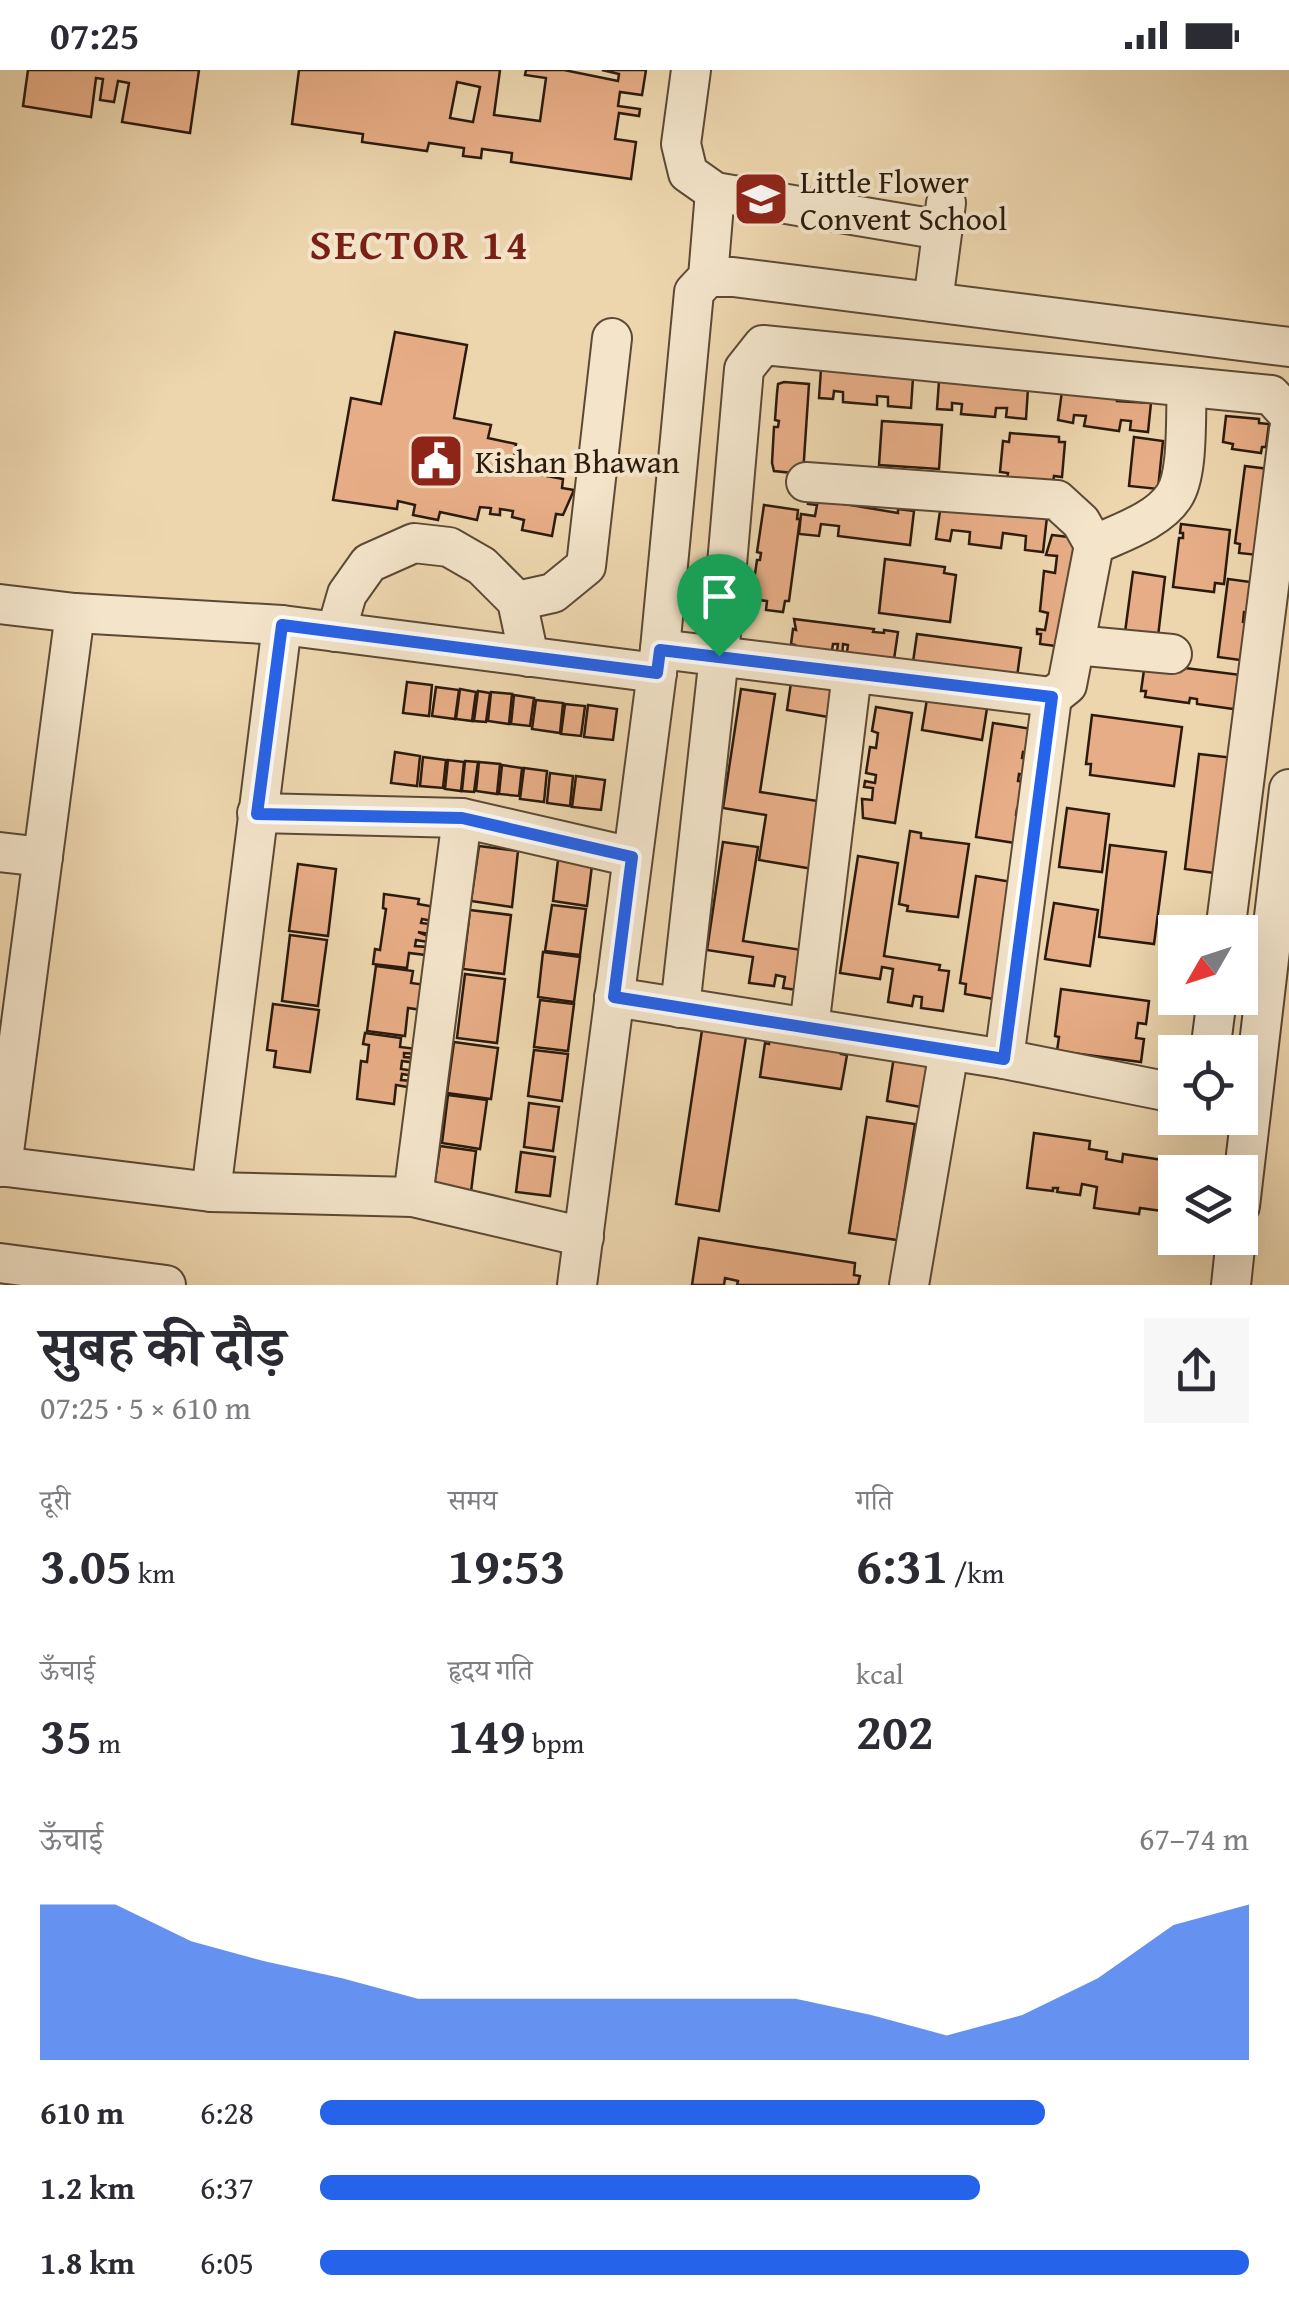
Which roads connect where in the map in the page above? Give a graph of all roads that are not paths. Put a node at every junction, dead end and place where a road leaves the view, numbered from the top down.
1 (691, 70) edge
2 (715, 192) junction
3 (708, 277) junction
4 (933, 302) junction
5 (612, 338) dead end
6 (1289, 347) edge
7 (1187, 387) junction
8 (1289, 414) edge
9 (1289, 430) edge
10 (806, 482) dead end
11 (1094, 545) junction
12 (0, 604) edge
13 (519, 610) junction
14 (75, 613) junction
15 (282, 625) junction
16 (336, 632) junction
17 (1075, 645) junction
18 (1172, 654) dead end
19 (529, 656) junction
20 (719, 656) junction
21 (658, 661) junction
22 (852, 672) junction
23 (1052, 697) junction
24 (1289, 789) edge
25 (257, 814) junction
26 (462, 818) junction
27 (0, 852) edge
28 (43, 857) junction
29 (632, 857) junction
30 (1227, 915) edge
31 (614, 997) junction
32 (680, 1008) junction
33 (809, 1028) junction
34 (949, 1050) junction
35 (1004, 1059) junction
36 (1158, 1089) edge
37 (1246, 1155) edge
38 (1, 1166) edge
39 (211, 1192) junction
40 (413, 1197) junction
41 (584, 1237) junction
42 (1234, 1255) edge
43 (0, 1263) edge
44 (166, 1285) edge
45 (577, 1285) edge
46 (909, 1285) edge
47 (1231, 1285) edge

1 - 2 street
2 - 3 street
2 - 4 street
3 - 4 street
3 - 21 street
4 - 6 street
5 - 13 street
7 - 8 street
7 - 11 street
7 - 20 street
9 - 30 street
10 - 11 street
11 - 17 street
12 - 14 street
13 - 16 street
13 - 19 street
14 - 15 street
14 - 28 street
15 - 16 street
15 - 25 street
16 - 19 street
17 - 18 street
17 - 23 street
19 - 21 street
20 - 21 street
20 - 22 street
20 - 32 street
21 - 29 street
22 - 23 street
22 - 33 street
23 - 35 street
24 - 37 street
25 - 26 street
25 - 39 street
26 - 29 street
26 - 40 street
27 - 28 street
28 - 38 street
29 - 31 street
31 - 32 street
31 - 41 street
32 - 33 street
33 - 34 street
34 - 35 street
34 - 46 street
35 - 36 street
38 - 39 street
39 - 40 street
40 - 41 street
41 - 45 street
42 - 47 street
43 - 44 street

